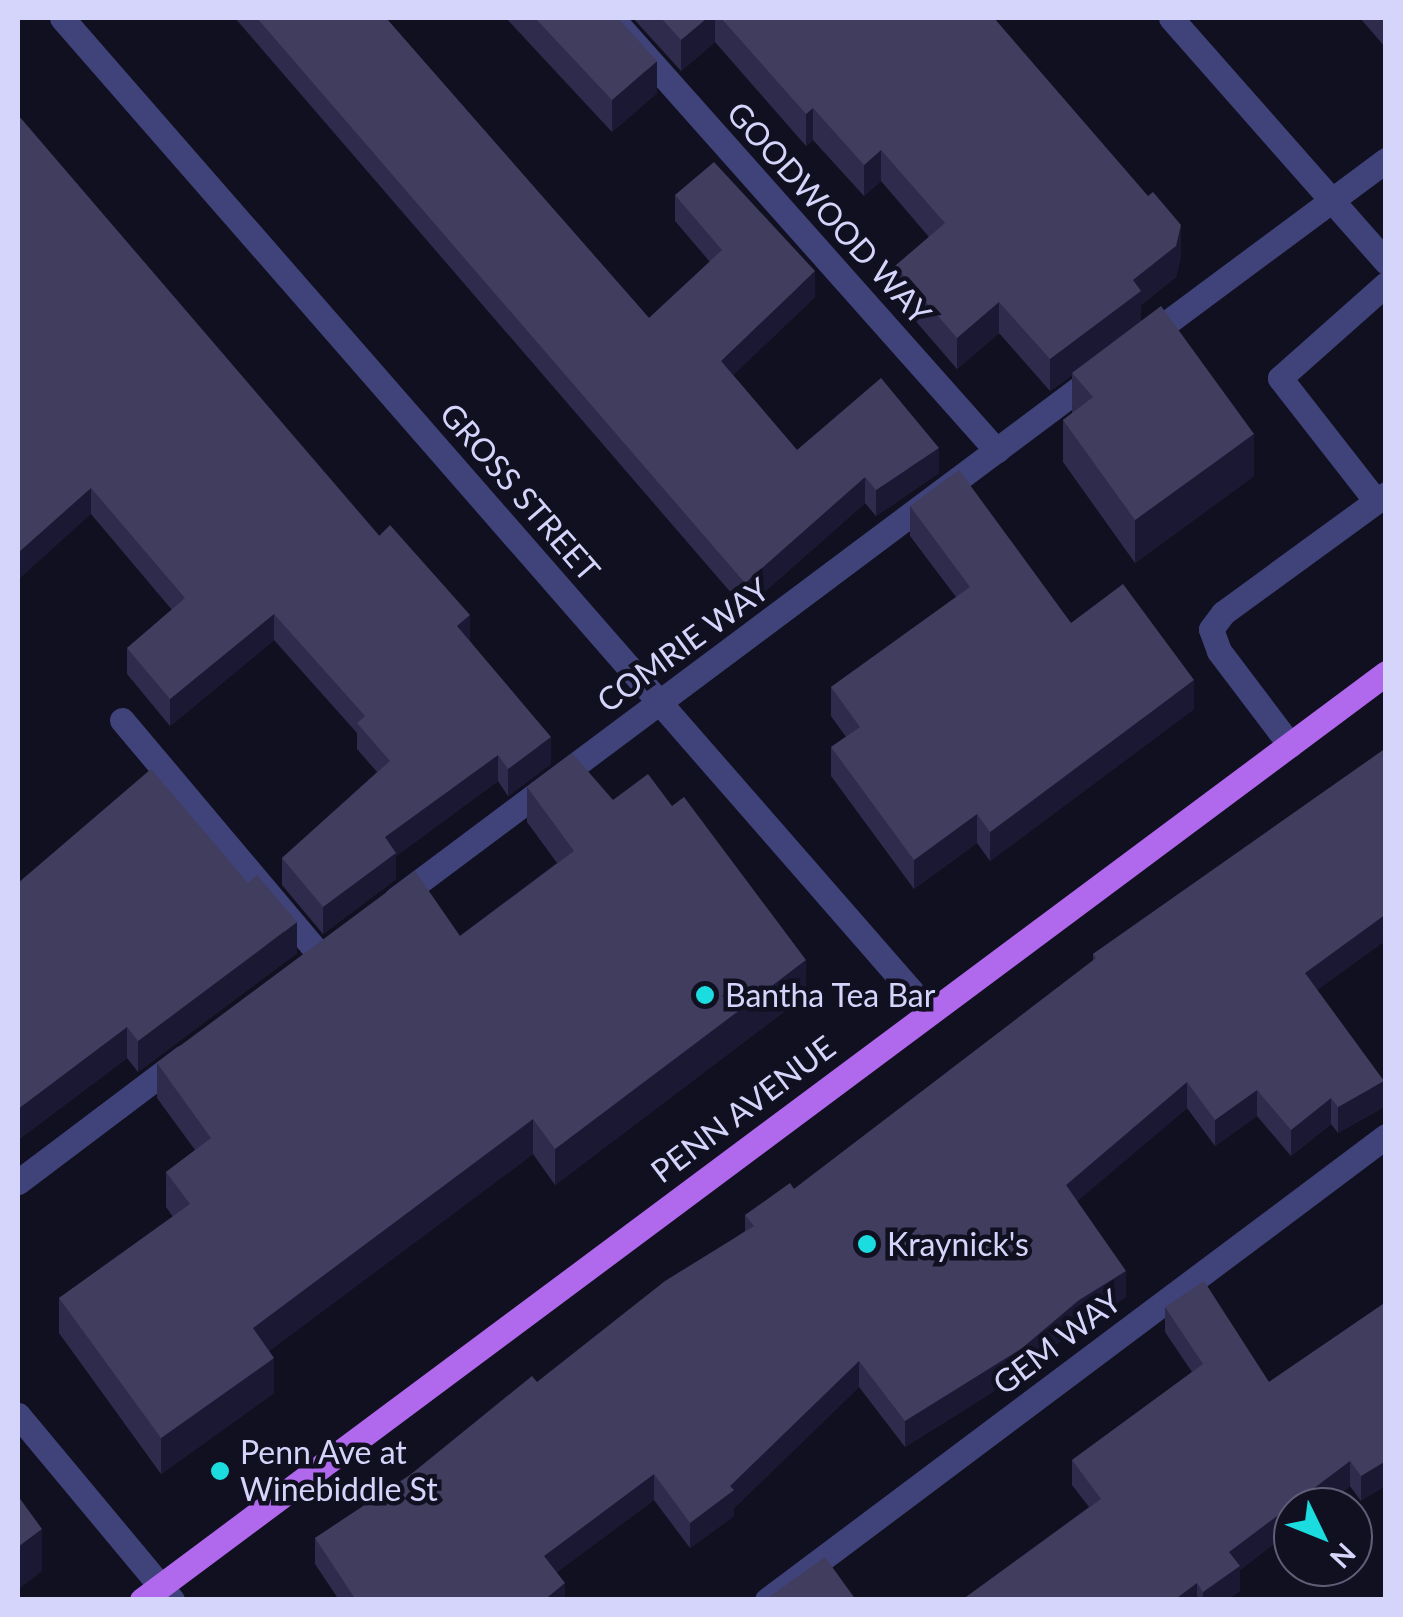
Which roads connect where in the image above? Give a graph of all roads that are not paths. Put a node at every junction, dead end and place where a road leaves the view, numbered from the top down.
1 (62, 18) edge
2 (612, 18) edge
3 (1171, 18) edge
4 (1386, 160) edge
5 (1330, 201) junction
6 (1386, 262) edge
7 (1386, 284) edge
8 (997, 451) junction
9 (1381, 497) edge
10 (1386, 673) edge
11 (661, 702) junction
12 (122, 720) dead end
13 (1290, 745) junction
14 (368, 920) edge
15 (320, 955) edge
16 (929, 1011) junction
17 (209, 1039) edge
18 (1386, 1136) edge
19 (18, 1182) edge
20 (18, 1415) edge
21 (158, 1594) edge
22 (767, 1600) edge

1 - 11 street, GROSS STREET
2 - 8 street, GOODWOOD WAY
3 - 5 street
4 - 5 street, COMRIE WAY
5 - 6 street
5 - 8 street, COMRIE WAY
7 - 9 street
8 - 11 street, COMRIE WAY
9 - 13 street
10 - 13 main road, PENN AVENUE
11 - 14 street, COMRIE WAY
11 - 16 street, GROSS STREET
12 - 15 street
13 - 16 main road, PENN AVENUE
16 - 21 main road, PENN AVENUE
17 - 19 street
18 - 22 street, GEM WAY
20 - 21 street

